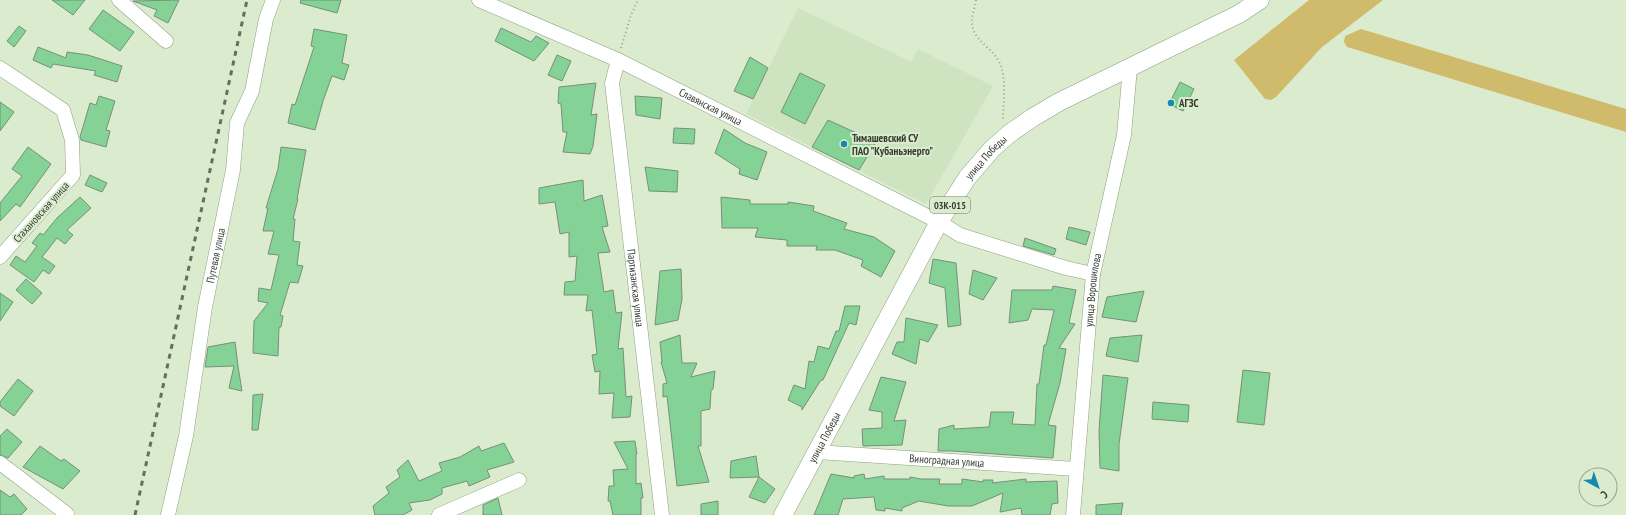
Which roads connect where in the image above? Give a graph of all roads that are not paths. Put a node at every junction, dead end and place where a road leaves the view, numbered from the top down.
1 (119, 0) edge
2 (273, 0) edge
3 (479, 0) edge
4 (1260, 0) edge
5 (166, 41) dead end
6 (618, 60) junction
7 (0, 68) edge
8 (1130, 68) junction
9 (939, 222) junction
10 (0, 257) edge
11 (1094, 274) junction
12 (817, 452) junction
13 (0, 463) edge
14 (1076, 469) junction
15 (519, 480) dead end
16 (67, 514) edge
17 (168, 515) edge
18 (440, 515) edge
19 (662, 515) edge
20 (783, 515) edge
21 (1073, 515) edge

1 - 5 street
2 - 17 street, Путевая улица
3 - 6 street, Славянская улица
4 - 8 main road, улица Победы / 03К-015
6 - 9 street, Славянская улица
6 - 19 street, Партизанская улица
7 - 10 street, Стахановская улица
8 - 9 main road, улица Победы / 03К-015
8 - 11 street, улица Ворошилова
9 - 11 street, Славянская улица
9 - 12 main road, улица Победы / 03К-015
11 - 14 street, улица Ворошилова
12 - 14 street, Виноградная улица
12 - 20 main road, улица Победы / 03К-015
13 - 16 street
14 - 21 street, улица Ворошилова
15 - 18 street

